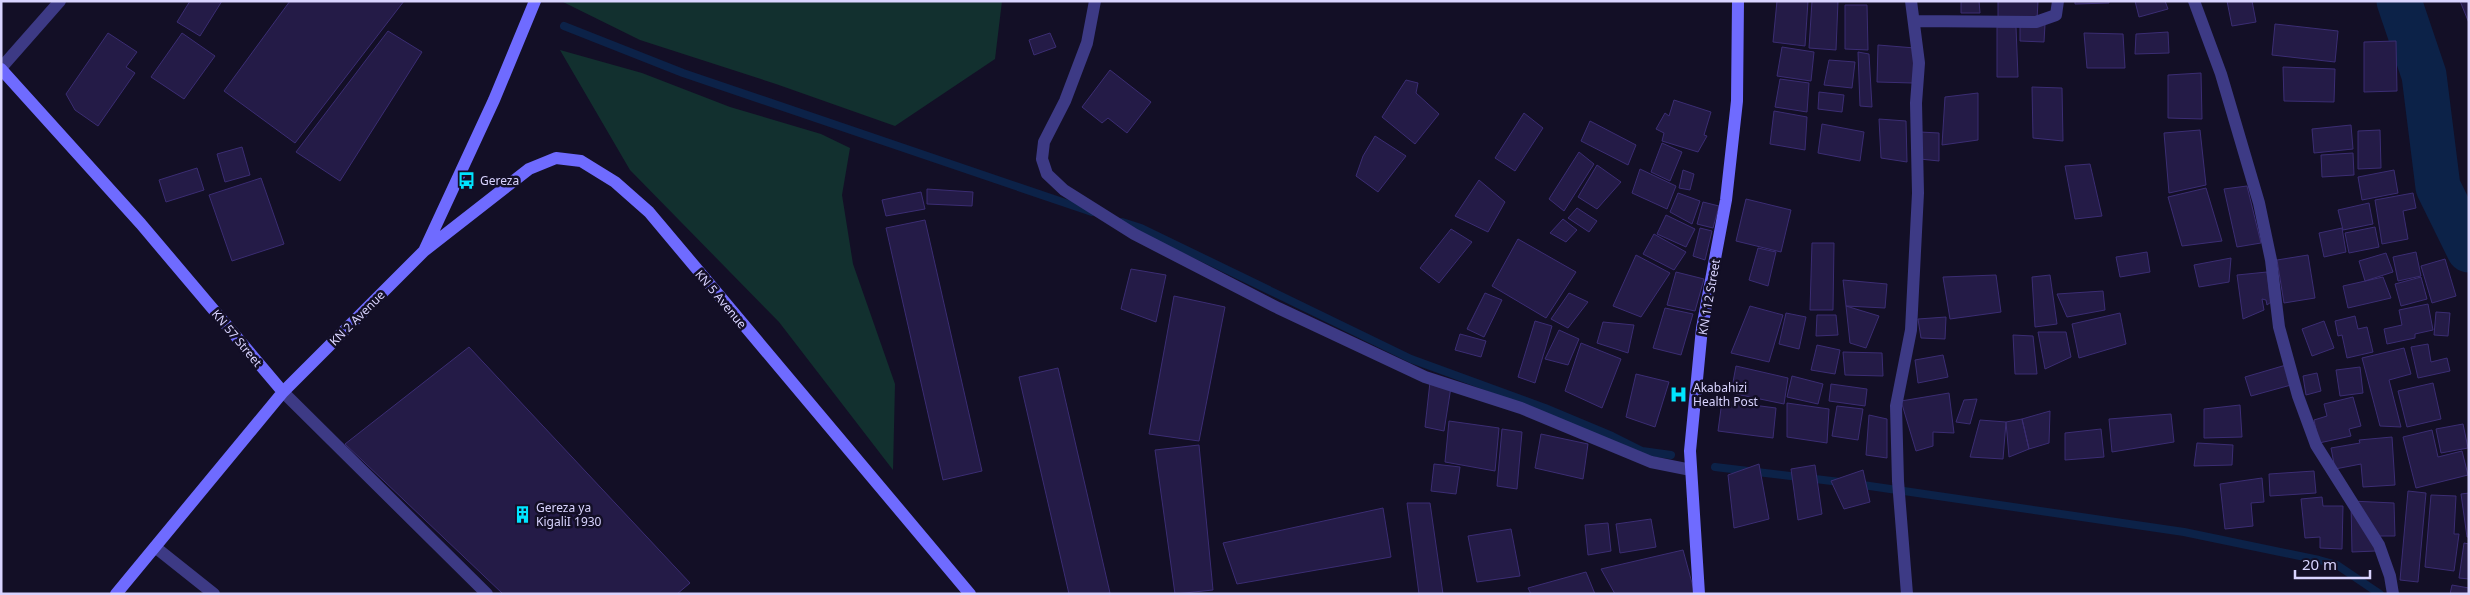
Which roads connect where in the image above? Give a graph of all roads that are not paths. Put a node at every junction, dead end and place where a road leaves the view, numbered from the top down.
1 (60, 1) edge
2 (535, 1) edge
3 (1095, 1) edge
4 (1738, 1) edge
5 (1911, 1) edge
6 (2058, 1) edge
7 (2194, 1) edge
8 (1914, 21) junction
9 (1, 69) edge
10 (424, 251) junction
11 (284, 392) junction
12 (1691, 470) junction
13 (155, 547) junction
14 (116, 594) edge
15 (214, 594) edge
16 (487, 594) edge
17 (970, 594) edge
18 (1699, 594) edge
19 (1907, 594) edge
20 (2393, 594) edge

1 - 9 street
2 - 10 main road, KN 2 Avenue
3 - 12 street
4 - 12 main road, KN 112 Street
5 - 8 street
6 - 8 street
7 - 20 street
8 - 19 street
9 - 11 main road, KN 57 Street
10 - 11 main road, KN 2 Avenue
10 - 17 main road, KN 5 Avenue
11 - 13 main road, KN 2 Avenue
11 - 16 street, KN 57 Street
12 - 18 main road, KN 112 Street
13 - 14 main road, KN 2 Avenue
13 - 15 street

